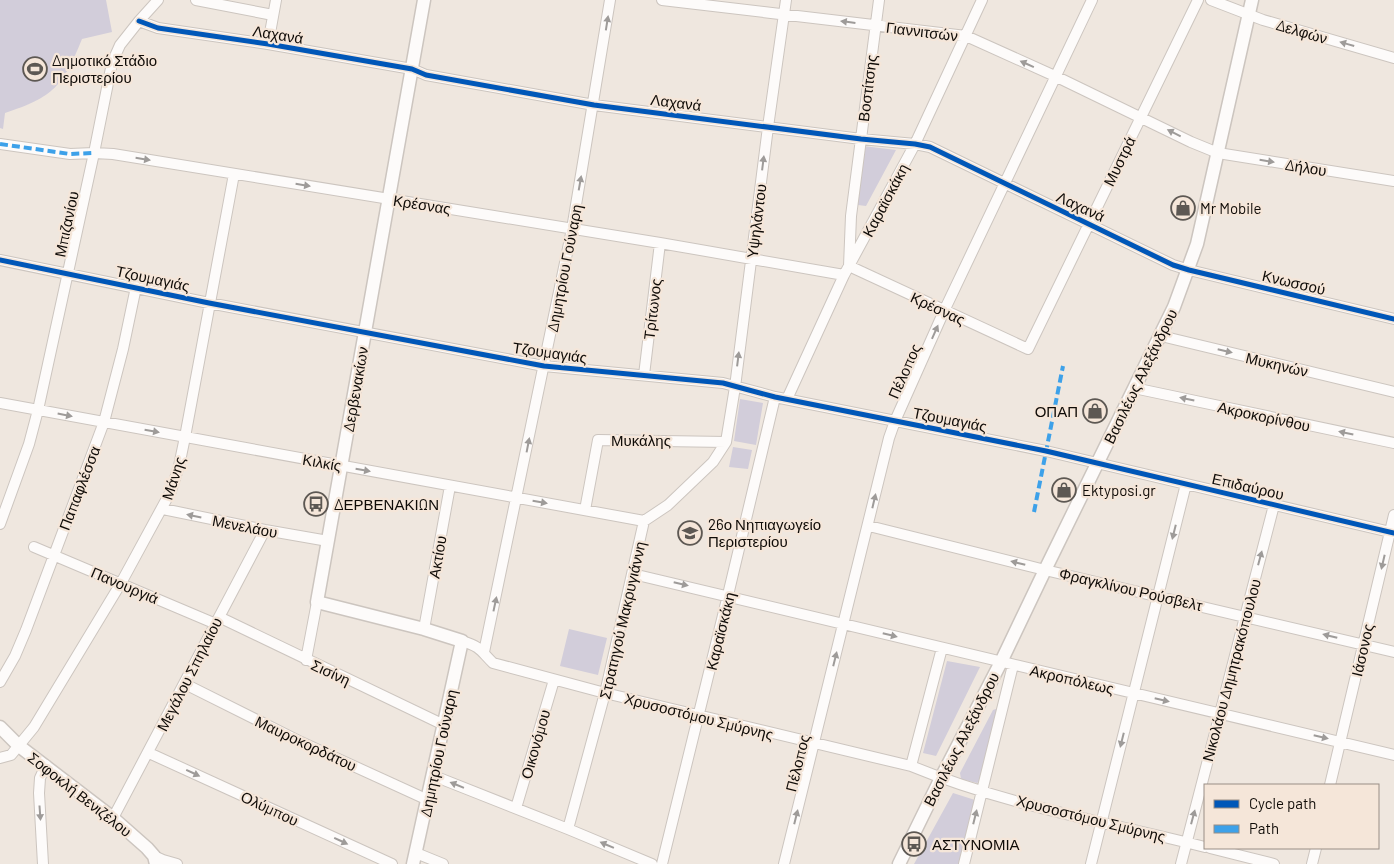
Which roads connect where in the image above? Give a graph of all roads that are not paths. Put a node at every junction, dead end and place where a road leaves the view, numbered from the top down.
1 (158, 0) edge
2 (196, 0) edge
3 (276, 0) edge
4 (424, 0) edge
5 (610, 0) edge
6 (662, 0) edge
7 (786, 0) edge
8 (879, 0) edge
9 (982, 0) edge
10 (1092, 0) edge
11 (1198, 0) edge
12 (1211, 0) edge
13 (1252, 0) edge
14 (273, 15) junction
15 (784, 15) junction
16 (1249, 15) junction
17 (139, 21) junction
18 (875, 26) junction
19 (966, 36) junction
20 (268, 44) junction
21 (1394, 58) edge
22 (412, 69) junction
23 (1057, 77) junction
24 (594, 105) junction
25 (1141, 117) junction
26 (768, 127) junction
27 (861, 140) junction
28 (0, 144) edge
29 (915, 144) junction
30 (94, 153) junction
31 (1218, 153) junction
32 (234, 174) junction
33 (1394, 181) edge
34 (1005, 184) junction
35 (389, 199) junction
36 (1089, 223) junction
37 (572, 229) junction
38 (660, 243) junction
39 (752, 258) junction
40 (0, 260) edge
41 (846, 270) junction
42 (1188, 270) junction
43 (68, 273) junction
44 (136, 287) junction
45 (209, 303) junction
46 (944, 311) junction
47 (1394, 319) edge
48 (365, 333) junction
49 (1161, 336) junction
50 (1028, 349) joint
51 (544, 366) junction
52 (644, 375) junction
53 (735, 387) junction
54 (1134, 388) junction
55 (1394, 392) edge
56 (775, 397) junction
57 (787, 399) junction
58 (0, 403) edge
59 (38, 410) junction
60 (895, 421) junction
61 (104, 422) junction
62 (185, 437) junction
63 (726, 442) junction
64 (1394, 443) edge
65 (1097, 463) junction
66 (341, 466) junction
67 (1186, 484) junction
68 (450, 486) junction
69 (518, 498) junction
70 (1274, 505) junction
71 (162, 509) junction
72 (585, 510) junction
73 (1394, 515) edge
74 (644, 521) junction
75 (0, 524) edge
76 (869, 526) junction
77 (265, 530) junction
78 (1392, 533) edge
79 (328, 541) junction
80 (34, 547) dead end
81 (54, 555) junction
82 (1045, 570) junction
83 (633, 574) junction
84 (122, 583) junction
85 (728, 595) junction
86 (1158, 596) junction
87 (317, 602) junction
88 (1245, 616) junction
89 (218, 620) junction
90 (844, 624) junction
91 (424, 629) junction
92 (462, 641) junction
93 (1364, 644) junction
94 (942, 648) junction
95 (484, 652) junction
96 (1394, 652) edge
97 (306, 660) junction
98 (1007, 664) junction
99 (554, 680) junction
100 (0, 682) edge
101 (185, 684) junction
102 (605, 693) junction
103 (1134, 694) junction
104 (1220, 714) junction
105 (698, 716) junction
106 (444, 725) junction
107 (0, 727) edge
108 (1341, 742) junction
109 (814, 744) junction
110 (19, 746) junction
111 (149, 753) junction
112 (1394, 755) edge
113 (0, 758) edge
114 (46, 765) junction
115 (911, 766) junction
116 (434, 776) junction
117 (941, 778) junction
118 (1330, 784) edge
119 (982, 792) junction
120 (428, 800) junction
121 (516, 808) junction
122 (113, 818) junction
123 (1102, 822) junction
124 (568, 829) junction
125 (1186, 842) junction
126 (1204, 847) edge
127 (1214, 849) edge
128 (1316, 849) edge
129 (415, 859) edge
130 (155, 860) edge
131 (43, 864) edge
132 (178, 864) edge
133 (392, 864) edge
134 (442, 864) edge
135 (652, 864) edge
136 (662, 864) edge
137 (784, 864) edge
138 (899, 864) edge
139 (964, 864) edge
140 (1091, 864) edge
141 (1181, 864) edge
142 (1274, 864) edge
143 (1312, 864) edge

1 - 17 street, Μπιζανίου
2 - 14 street
3 - 14 street
4 - 22 street, Δερβενακίων
24 -> 5 street, Δημητρίου Γούναρη
6 - 15 street, Γιαννιτσών
7 - 15 street, Υψηλάντου
8 - 18 street, Βοστίτσης
9 - 19 street, Καραϊσκάκη
10 - 23 street, Πέλοπος
11 - 25 street, Μυστρά
12 - 16 street, Δελφών
13 - 16 street, Βασιλέως Αλεξάνδρου
14 - 20 street
18 -> 15 street, Γιαννιτσών
15 - 26 street, Υψηλάντου
21 -> 16 street, Δελφών
16 - 31 street, Βασιλέως Αλεξάνδρου
17 - 20 street, Λαχανά
17 - 30 street, Μπιζανίου
18 - 19 street, Γιαννιτσών
18 - 27 street, Βοστίτσης
23 -> 19 street, Γιαννιτσών
19 - 29 street, Καραϊσκάκη
20 - 22 street, Λαχανά
22 - 24 street, Λαχανά
22 - 35 street, Δερβενακίων
23 - 25 street, Γιαννιτσών
23 - 34 street, Πέλοπος
24 - 26 street, Λαχανά
37 -> 24 street, Δημητρίου Γούναρη
31 -> 25 street, Γιαννιτσών
25 - 36 street, Μυστρά
26 - 27 street, Λαχανά
39 -> 26 street, Υψηλάντου
27 - 29 street, Λαχανά
27 - 41 street, Βοστίτσης
28 - 30 street, Κρέσνας
29 - 34 street, Λαχανά
29 - 41 street, Καραϊσκάκη
30 -> 32 street, Κρέσνας
30 - 43 street, Μπιζανίου
31 -> 33 street, Δήλου
31 - 42 street, Βασιλέως Αλεξάνδρου
32 -> 35 street, Κρέσνας
32 - 45 street, Μάνης
34 - 36 street, Λαχανά
34 - 46 street, Πέλοπος
35 - 37 street, Κρέσνας
35 - 48 street, Δερβενακίων
36 - 42 street, Λαχανά
36 - 50 street, Μυστρά
37 - 38 street, Κρέσνας
37 - 51 street, Δημητρίου Γούναρη
38 - 39 street, Κρέσνας
38 - 52 street, Τρίτωνος
39 - 41 street, Κρέσνας
53 -> 39 street, Υψηλάντου
40 - 43 street, Τζουμαγιάς
41 - 46 street, Κρέσνας
41 - 57 street, Καραϊσκάκη
42 - 47 street, Κνωσσού
42 - 49 street, Βασιλέως Αλεξάνδρου
43 - 44 street, Τζουμαγιάς
43 - 59 street, Μπιζανίου
44 - 45 street, Τζουμαγιάς
44 - 61 street, Παπαφλέσσα
45 - 48 street, Τζουμαγιάς
45 - 62 street, Μάνης
46 - 50 street, Κρέσνας
60 -> 46 street, Πέλοπος
48 - 51 street, Τζουμαγιάς
48 - 66 street, Δερβενακίων
49 - 54 street, Βασιλέως Αλεξάνδρου
49 -> 55 street, Μυκηνών
51 - 52 street, Τζουμαγιάς
69 -> 51 street, Δημητρίου Γούναρη
52 - 53 street, Τζουμαγιάς
53 - 56 street, Τζουμαγιάς
53 - 63 street, Υψηλάντου
64 -> 54 street, Ακροκορίνθου
54 - 65 street, Βασιλέως Αλεξάνδρου
56 - 57 street, Τζουμαγιάς
56 - 85 street, Καραϊσκάκη
57 - 60 street, Τζουμαγιάς
58 - 59 street, Κιλκίς
59 -> 61 street, Κιλκίς
59 - 75 street, Μπιζανίου
60 - 65 street, Τζουμαγιάς
76 -> 60 street, Πέλοπος
61 -> 62 street, Κιλκίς
61 - 81 street, Παπαφλέσσα
62 - 66 street, Κιλκίς
62 - 71 street, Μάνης
63 - 72 street, Μυκάλης
63 - 74 street, Στρατηγού Μακρυγιάννη
65 - 67 street, Επιδαύρου
65 - 82 street, Βασιλέως Αλεξάνδρου
66 -> 68 street, Κιλκίς
66 - 79 street, Δερβενακίων
67 - 70 street, Επιδαύρου
67 -> 86 street
68 - 69 street, Κιλκίς
68 - 91 street, Ακτίου
69 -> 72 street, Κιλκίς
95 -> 69 street, Δημητρίου Γούναρη
70 - 78 street, Επιδαύρου
88 -> 70 street, Νικολάου Δημητρακόπουλου
77 -> 71 street, Μενελάου
71 - 84 street, Μάνης
72 - 74 street, Κιλκίς
73 - 78 street, Ιάσονος
74 - 83 street, Στρατηγού Μακρυγιάννη
82 -> 76 street, Φραγκλίνου Ρούσβελτ
76 - 90 street, Πέλοπος
77 - 79 street, Μενελάου
77 - 89 street, Μεγάλου Σπηλαίου
78 -> 93 street, Ιάσονος
79 - 87 street, Δερβενακίων
80 - 81 street, Πανουργιά
81 - 84 street, Πανουργιά
81 - 100 street, Παπαφλέσσα
82 - 86 street, Φραγκλίνου Ρούσβελτ
82 - 98 street, Βασιλέως Αλεξάνδρου
83 -> 85 street, Ακροπόλεως
83 - 102 street, Στρατηγού Μακρυγιάννη
84 - 89 street, Πανουργιά
84 - 110 street, Μάνης
85 - 90 street, Ακροπόλεως
85 - 105 street, Καραϊσκάκη
86 - 88 street, Φραγκλίνου Ρούσβελτ
86 - 103 street
87 - 91 street, Χρυσοστόμου Σμύρνης
87 - 97 street, Δερβενακίων
93 -> 88 street, Φραγκλίνου Ρούσβελτ
88 - 104 street, Νικολάου Δημητρακόπουλου
89 - 97 street, Σισίνη
89 - 101 street, Μεγάλου Σπηλαίου
90 -> 94 street, Ακροπόλεως
109 -> 90 street, Πέλοπος
91 - 92 street, Χρυσοστόμου Σμύρνης
92 - 95 street, Χρυσοστόμου Σμύρνης
92 - 106 street, Δημητρίου Γούναρη
93 - 96 street, Φραγκλίνου Ρούσβελτ
93 - 108 street, Ιάσονος
94 - 98 street, Ακροπόλεως
94 - 115 street
95 - 99 street, Χρυσοστόμου Σμύρνης
97 - 106 street, Σισίνη
98 - 103 street, Ακροπόλεως
98 - 117 street, Βασιλέως Αλεξάνδρου
98 - 119 street, Βασιλέως Αλεξάνδρου
99 - 102 street, Χρυσοστόμου Σμύρνης
99 - 121 street, Οικονόμου
101 - 111 street, Μεγάλου Σπηλαίου
101 - 120 street, Μαυροκορδάτου
102 - 105 street, Χρυσοστόμου Σμύρνης
102 - 124 street, Στρατηγού Μακρυγιάννη
103 -> 104 street, Ακροπόλεως
103 -> 123 street
104 -> 108 street, Ακροπόλεως
125 -> 104 street, Νικολάου Δημητρακόπουλου
105 - 109 street, Χρυσοστόμου Σμύρνης
105 - 136 street, Καραϊσκάκη
106 - 116 street, Δημητρίου Γούναρη
107 - 110 street, Σοφοκλή Βενιζέλου
108 - 112 street, Ακροπόλεως
108 - 118 street, Ιάσονος
109 - 115 street, Χρυσοστόμου Σμύρνης
137 -> 109 street, Πέλοπος
110 - 113 street, Μάνης
110 - 114 street, Σοφοκλή Βενιζέλου
111 - 122 street, Μεγάλου Σπηλαίου
111 -> 133 street, Ολύμπου
114 - 122 street, Σοφοκλή Βενιζέλου
114 -> 131 street
115 - 117 street, Χρυσοστόμου Σμύρνης
116 - 120 street, Δημητρίου Γούναρη
121 -> 116 street
117 - 119 street, Χρυσοστόμου Σμύρνης
117 - 138 street, Βασιλέως Αλεξάνδρου
119 - 123 street, Χρυσοστόμου Σμύρνης
139 -> 119 street, Βασιλέως Αλεξάνδρου
120 - 129 street, Δημητρίου Γούναρη
121 - 124 street
122 - 130 street, Σοφοκλή Βενιζέλου
123 - 125 street, Χρυσοστόμου Σμύρνης
123 - 140 street
135 -> 124 street
125 - 126 street, Χρυσοστόμου Σμύρνης
125 - 141 street, Νικολάου Δημητρακόπουλου
127 - 142 street
128 - 143 street
129 - 134 street
130 - 132 street

